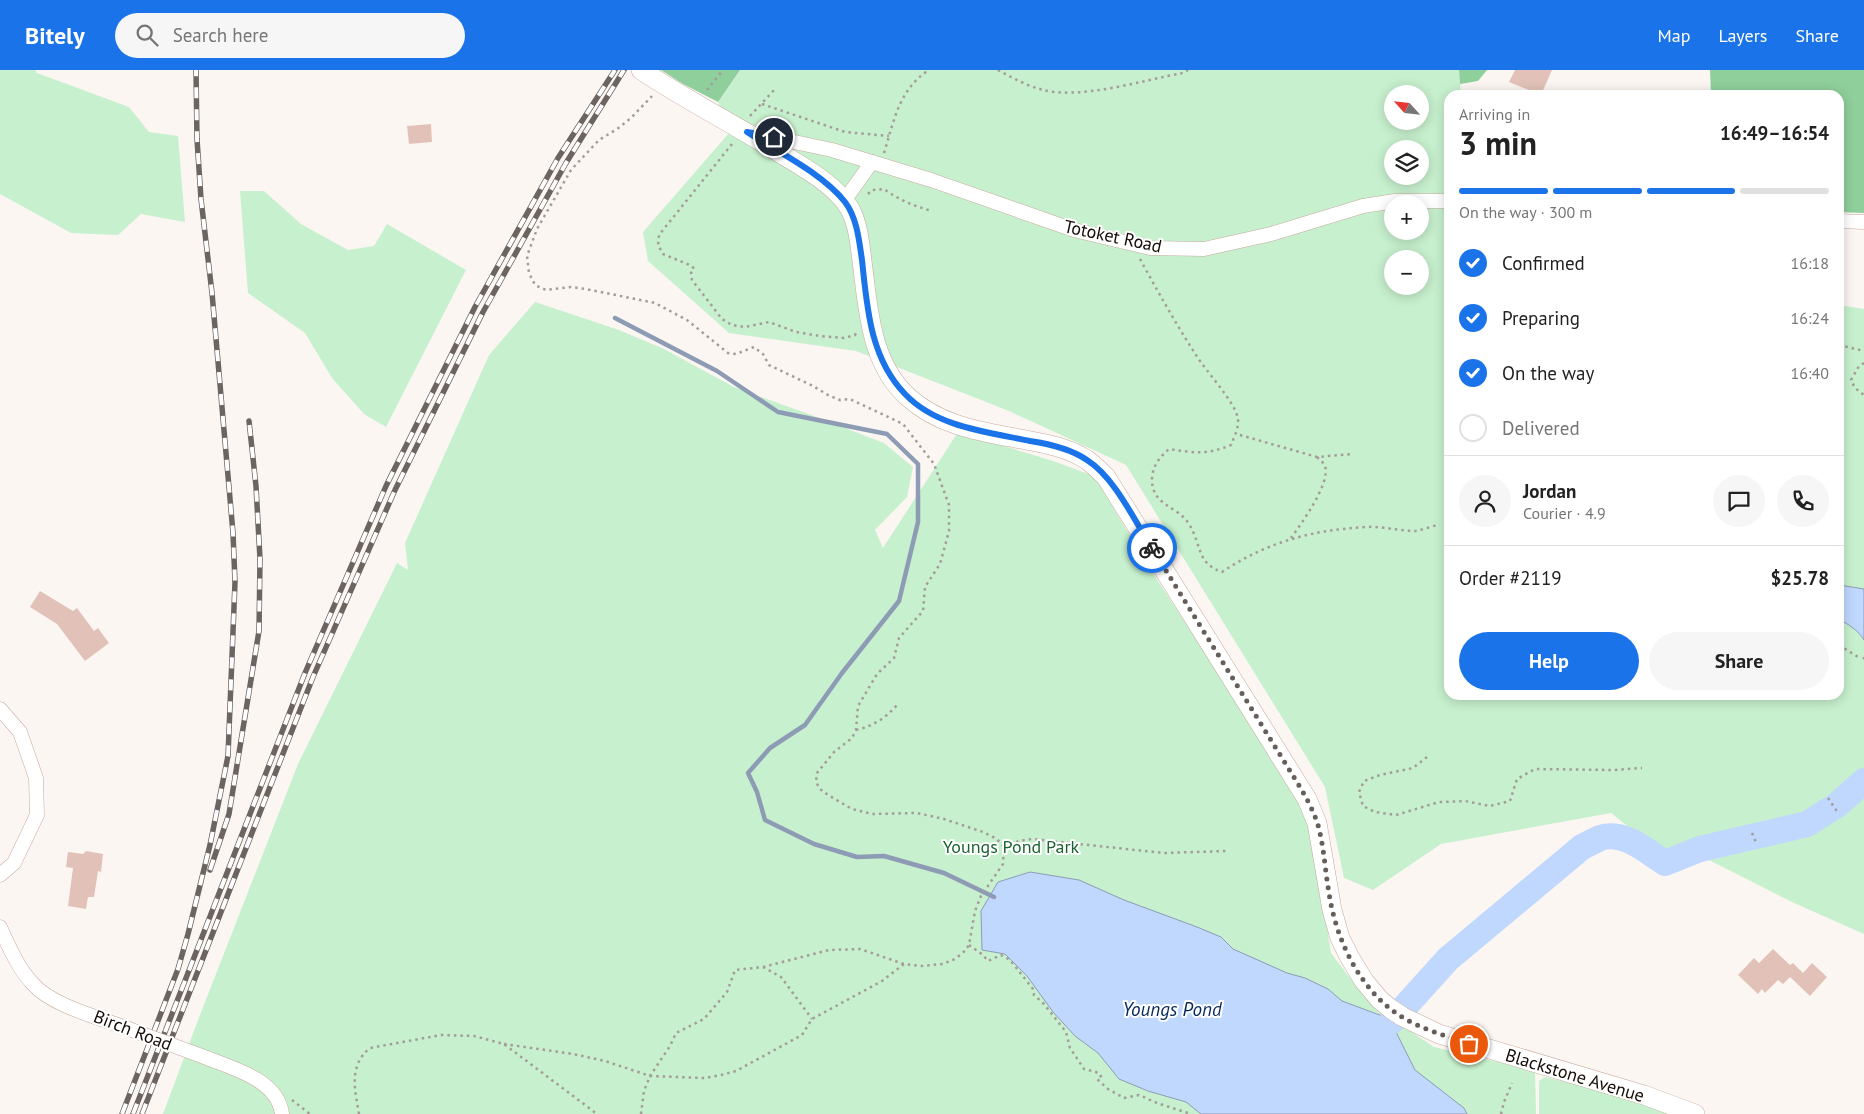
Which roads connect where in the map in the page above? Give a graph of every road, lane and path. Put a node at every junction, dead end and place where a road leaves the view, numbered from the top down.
1 (641, 70) edge
2 (723, 70) edge
3 (929, 70) edge
4 (998, 70) edge
5 (1188, 70) edge
6 (664, 85) junction
7 (775, 89) dead end
8 (697, 104) junction
9 (762, 104) junction
10 (744, 131) junction
11 (889, 136) junction
12 (877, 159) junction
13 (1444, 201) edge
14 (848, 208) junction
15 (932, 211) dead end
16 (1844, 221) edge
17 (1864, 222) edge
18 (1148, 258) dead end
19 (857, 328) dead end
20 (1844, 346) edge
21 (1864, 351) edge
22 (1864, 363) edge
23 (1864, 395) edge
24 (1240, 435) dead end
25 (1352, 454) dead end
26 (1317, 457) junction
27 (1437, 525) dead end
28 (1290, 539) junction
29 (1844, 648) edge
30 (1858, 657) dead end
31 (897, 705) dead end
32 (0, 709) edge
33 (856, 730) junction
34 (1427, 757) dead end
35 (1642, 768) dead end
36 (1828, 798) dead end
37 (1838, 813) dead end
38 (1752, 833) dead end
39 (1757, 844) dead end
40 (1004, 847) junction
41 (1226, 851) dead end
42 (0, 875) edge
43 (0, 927) edge
44 (969, 945) junction
45 (904, 964) junction
46 (763, 967) junction
47 (812, 1019) junction
48 (504, 1044) junction
49 (650, 1076) junction
50 (1512, 1083) dead end
51 (280, 1107) edge
52 (310, 1114) edge
53 (359, 1114) edge
54 (597, 1114) edge
55 (641, 1114) edge
56 (1190, 1114) edge
57 (1501, 1114) edge
58 (1695, 1114) edge

1 - 6 main road, Totoket Road
2 - 8 path
3 - 11 path
4 - 5 path
6 - 8 main road, Totoket Road
6 - 33 path
7 - 9 path
8 - 10 main road, Totoket Road
9 - 10 path
9 - 11 path
10 - 12 street, Totoket Road
10 - 14 main road
10 - 19 path
11 - 12 path
12 - 13 street, Totoket Road
12 - 14 street
14 - 15 path
14 - 58 main road, Blackstone Avenue
16 - 17 street
18 - 28 path
20 - 21 path
22 - 23 path
24 - 26 path
25 - 26 path
26 - 28 path
27 - 28 path
29 - 30 path
31 - 33 path
32 - 42 street
33 - 40 path
34 - 35 path
36 - 37 path
38 - 39 path
40 - 41 path
40 - 44 path
43 - 51 street, Birch Road, bridge
44 - 45 path
44 - 56 path
45 - 46 path
45 - 47 path
46 - 47 path
46 - 49 path
47 - 49 path
48 - 49 path
48 - 53 path
48 - 54 path
49 - 55 path
50 - 57 path
51 - 52 path

